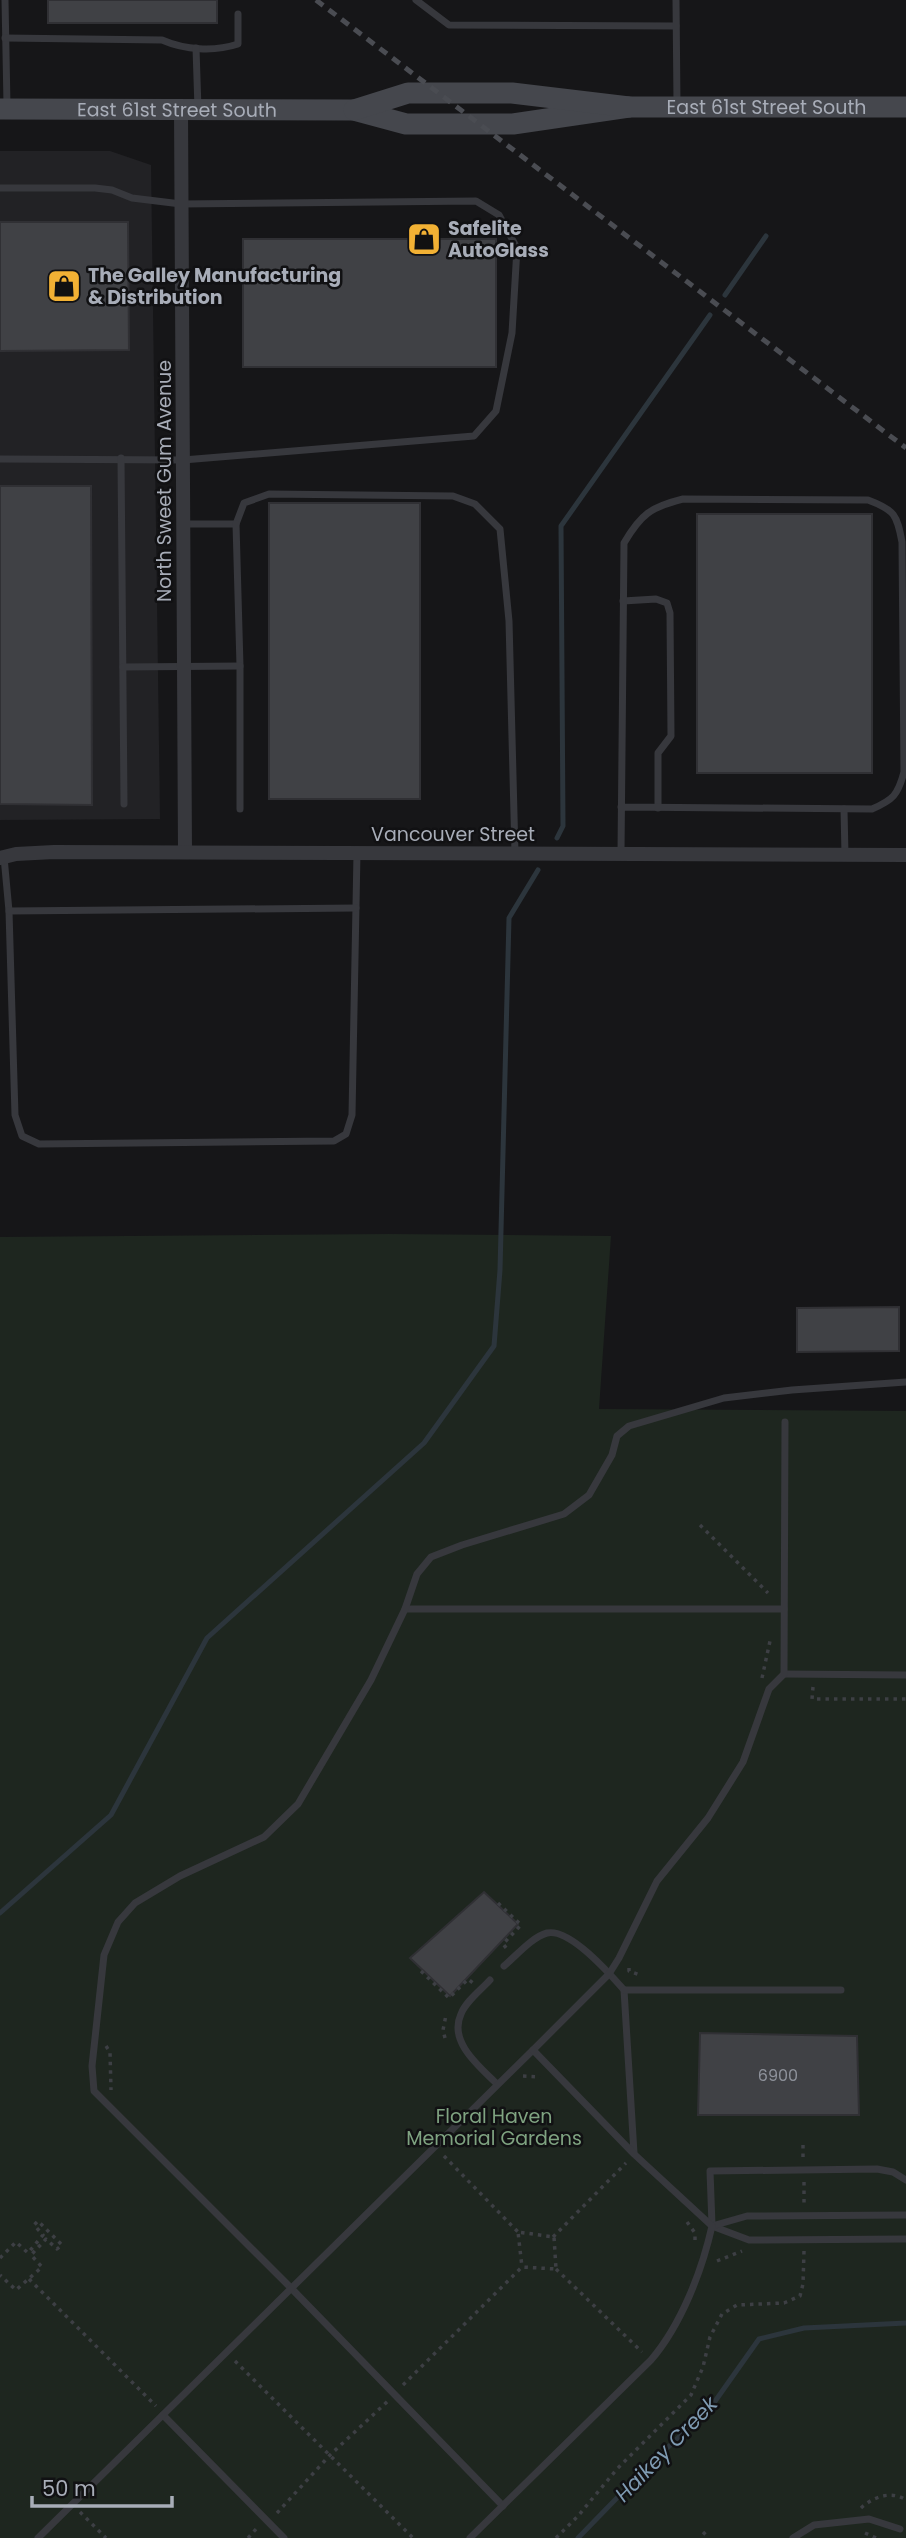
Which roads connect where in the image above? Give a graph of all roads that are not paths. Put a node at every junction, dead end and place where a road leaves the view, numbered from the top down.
1 (5, 0) edge
2 (416, 0) edge
3 (676, 0) edge
4 (238, 14) dead end
5 (676, 26) junction
6 (5, 38) junction
7 (196, 48) junction
8 (629, 107) junction
9 (677, 107) junction
10 (906, 107) edge
11 (3, 109) edge
12 (189, 110) junction
13 (354, 110) junction
14 (0, 188) edge
15 (181, 204) junction
16 (121, 458) junction
17 (0, 459) edge
18 (183, 460) junction
19 (183, 524) junction
20 (236, 524) junction
21 (624, 601) junction
22 (184, 665) junction
23 (240, 666) junction
24 (123, 667) junction
25 (124, 804) dead end
26 (621, 807) junction
27 (658, 808) junction
28 (240, 809) dead end
29 (844, 809) junction
30 (185, 852) junction
31 (357, 853) junction
32 (515, 854) junction
33 (621, 854) junction
34 (845, 855) junction
35 (906, 855) edge
36 (2, 857) edge
37 (356, 908) junction
38 (9, 911) junction
39 (906, 1382) edge
40 (785, 1422) dead end
41 (405, 1609) junction
42 (784, 1609) junction
43 (784, 1674) junction
44 (906, 1675) edge
45 (504, 1966) dead end
46 (609, 1973) junction
47 (490, 1980) dead end
48 (624, 1990) junction
49 (841, 1990) dead end
50 (533, 2050) junction
51 (497, 2084) junction
52 (634, 2154) junction
53 (906, 2180) edge
54 (906, 2215) edge
55 (712, 2226) junction
56 (906, 2239) edge
57 (292, 2289) junction
58 (163, 2415) junction
59 (503, 2506) junction
60 (900, 2529) dead end
61 (38, 2538) edge
62 (284, 2538) edge
63 (470, 2538) edge
64 (793, 2538) edge

1 - 6 lane
2 - 5 lane
3 - 5 lane
4 - 7 lane
5 - 9 lane
6 - 7 lane
6 - 11 lane
7 - 12 lane
8 - 9 main road, East 61st Street South
8 - 13 main road, East 61st Street South
8 - 13 main road, East 61st Street South
9 - 10 main road, East 61st Street South
11 - 12 main road, East 61st Street South
12 - 13 main road, East 61st Street South
12 - 15 street, North Sweet Gum Avenue
14 - 15 lane
15 - 18 street, North Sweet Gum Avenue
15 - 18 lane
16 - 17 lane
16 - 18 lane
16 - 24 lane
18 - 19 street, North Sweet Gum Avenue
19 - 20 lane
19 - 22 street, North Sweet Gum Avenue
20 - 23 lane
20 - 32 lane
21 - 26 lane
21 - 27 lane
21 - 29 lane
22 - 23 lane
22 - 24 lane
22 - 30 street, North Sweet Gum Avenue
23 - 28 lane
24 - 25 lane
26 - 27 lane
26 - 33 lane
27 - 29 lane
29 - 34 lane
30 - 31 street, Vancouver Street
30 - 36 street, Vancouver Street
31 - 32 street, Vancouver Street
31 - 37 lane
32 - 33 street, Vancouver Street
33 - 34 street, Vancouver Street
34 - 35 street, Vancouver Street
36 - 38 lane
37 - 38 lane
37 - 38 lane
39 - 41 lane
40 - 42 lane
41 - 42 lane
41 - 57 lane
42 - 43 lane
43 - 44 lane
43 - 46 lane
45 - 46 lane
46 - 48 lane
46 - 50 lane
47 - 51 lane
48 - 49 lane
48 - 52 lane
50 - 51 lane
50 - 52 lane
51 - 57 lane
52 - 55 lane
53 - 55 lane
54 - 55 lane
55 - 56 lane
55 - 59 lane
57 - 58 lane
57 - 59 lane
58 - 61 lane
58 - 62 lane
59 - 63 lane
60 - 64 lane

